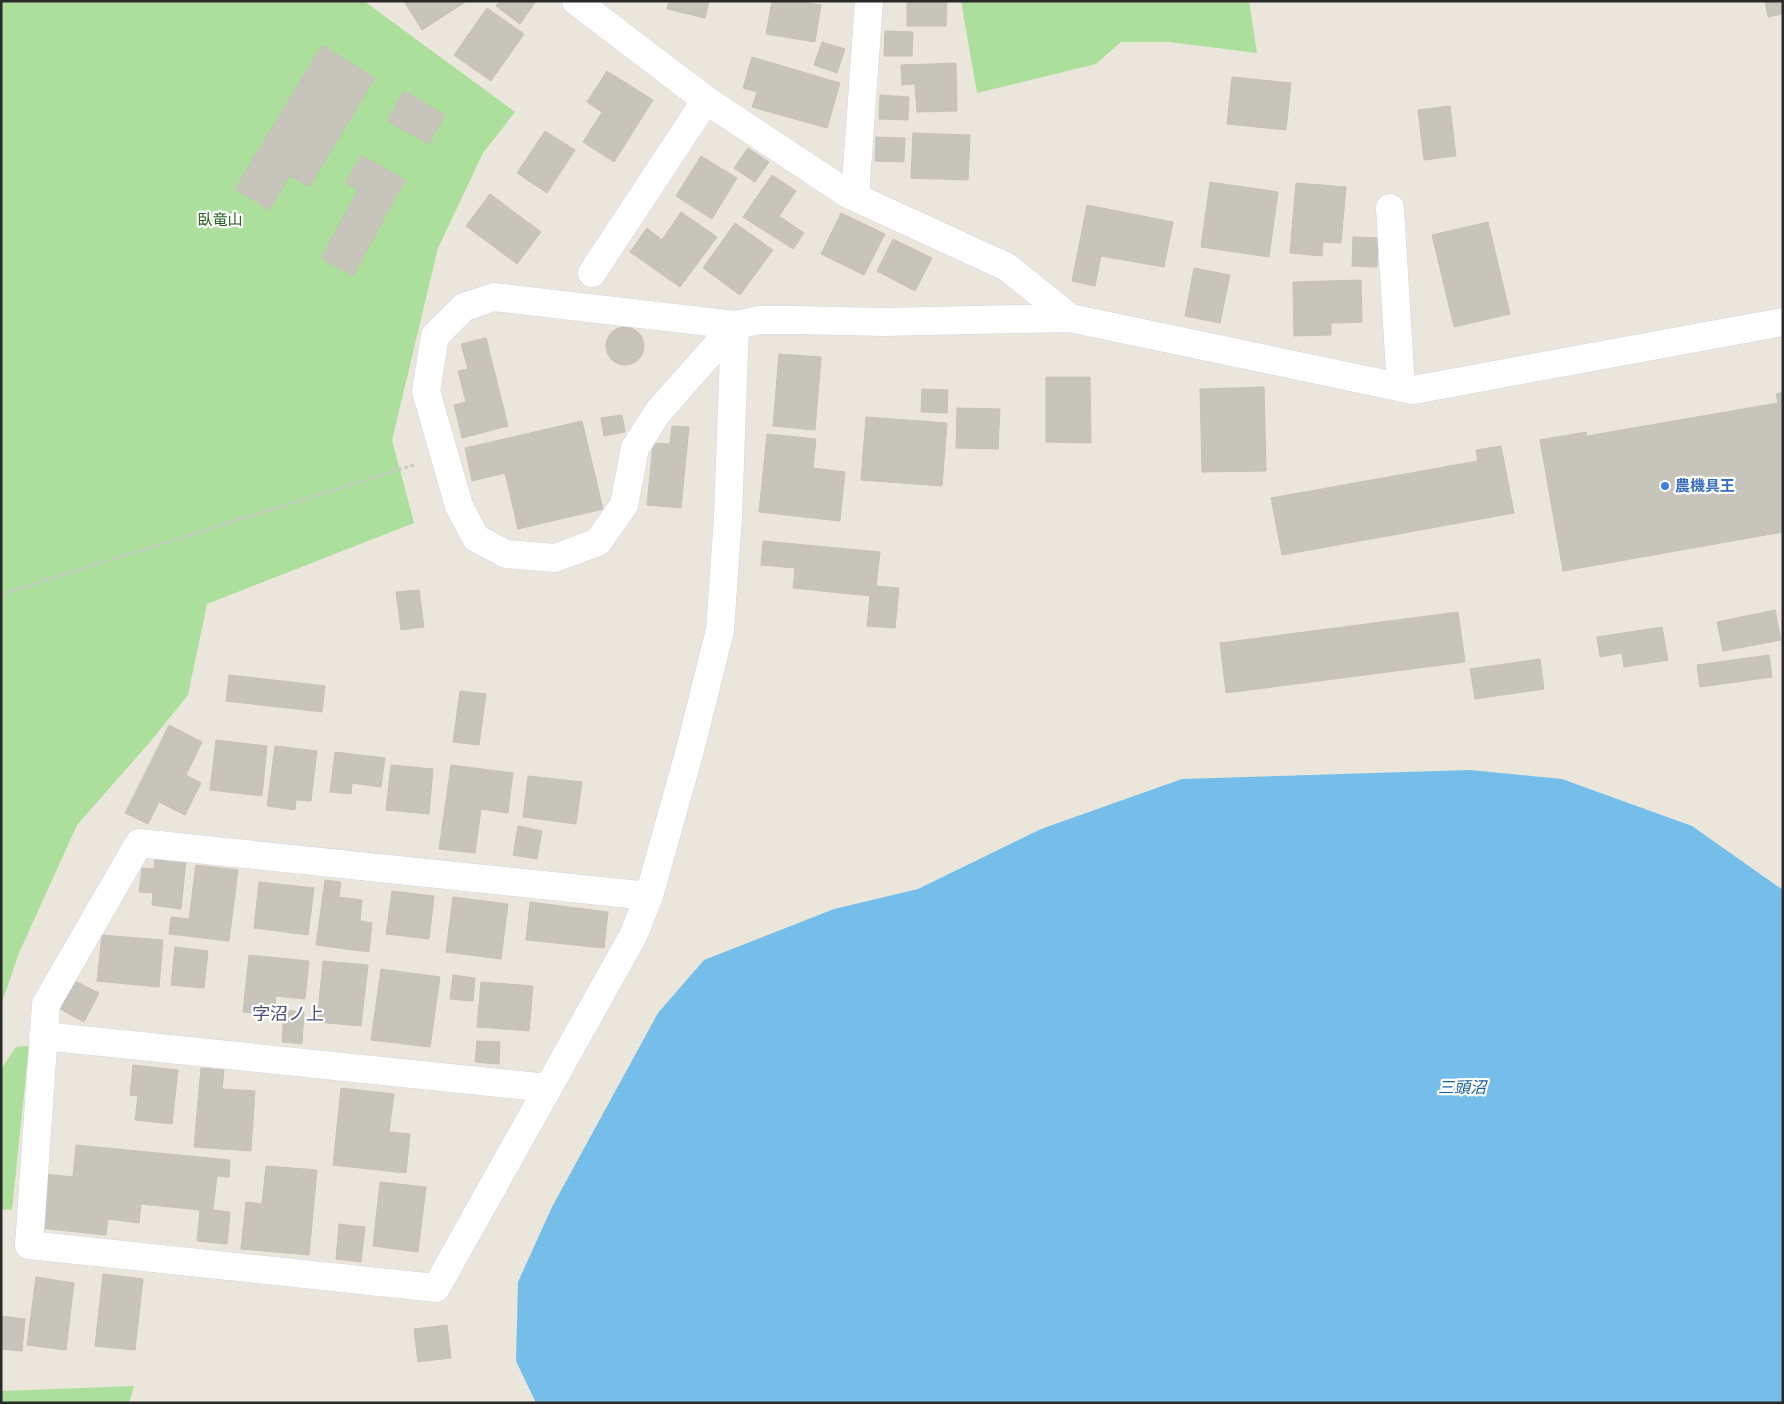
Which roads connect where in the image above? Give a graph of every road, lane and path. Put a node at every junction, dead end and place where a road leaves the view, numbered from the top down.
1 (576, 1) edge
2 (869, 1) edge
3 (706, 100) junction
4 (855, 197) junction
5 (1390, 208) dead end
6 (592, 273) dead end
7 (1070, 318) junction
8 (1783, 322) edge
9 (735, 325) junction
10 (1402, 388) junction
11 (444, 456) junction
12 (1, 594) edge
13 (649, 896) junction
14 (43, 1036) junction
15 (548, 1088) junction

1 - 3 street
2 - 4 street
3 - 4 street
3 - 6 street
4 - 7 street
5 - 10 street
7 - 9 street
7 - 10 street
8 - 10 street
9 - 11 street
9 - 11 street
9 - 13 street
11 - 12 path
13 - 14 street
13 - 15 street
14 - 15 street
14 - 15 street

